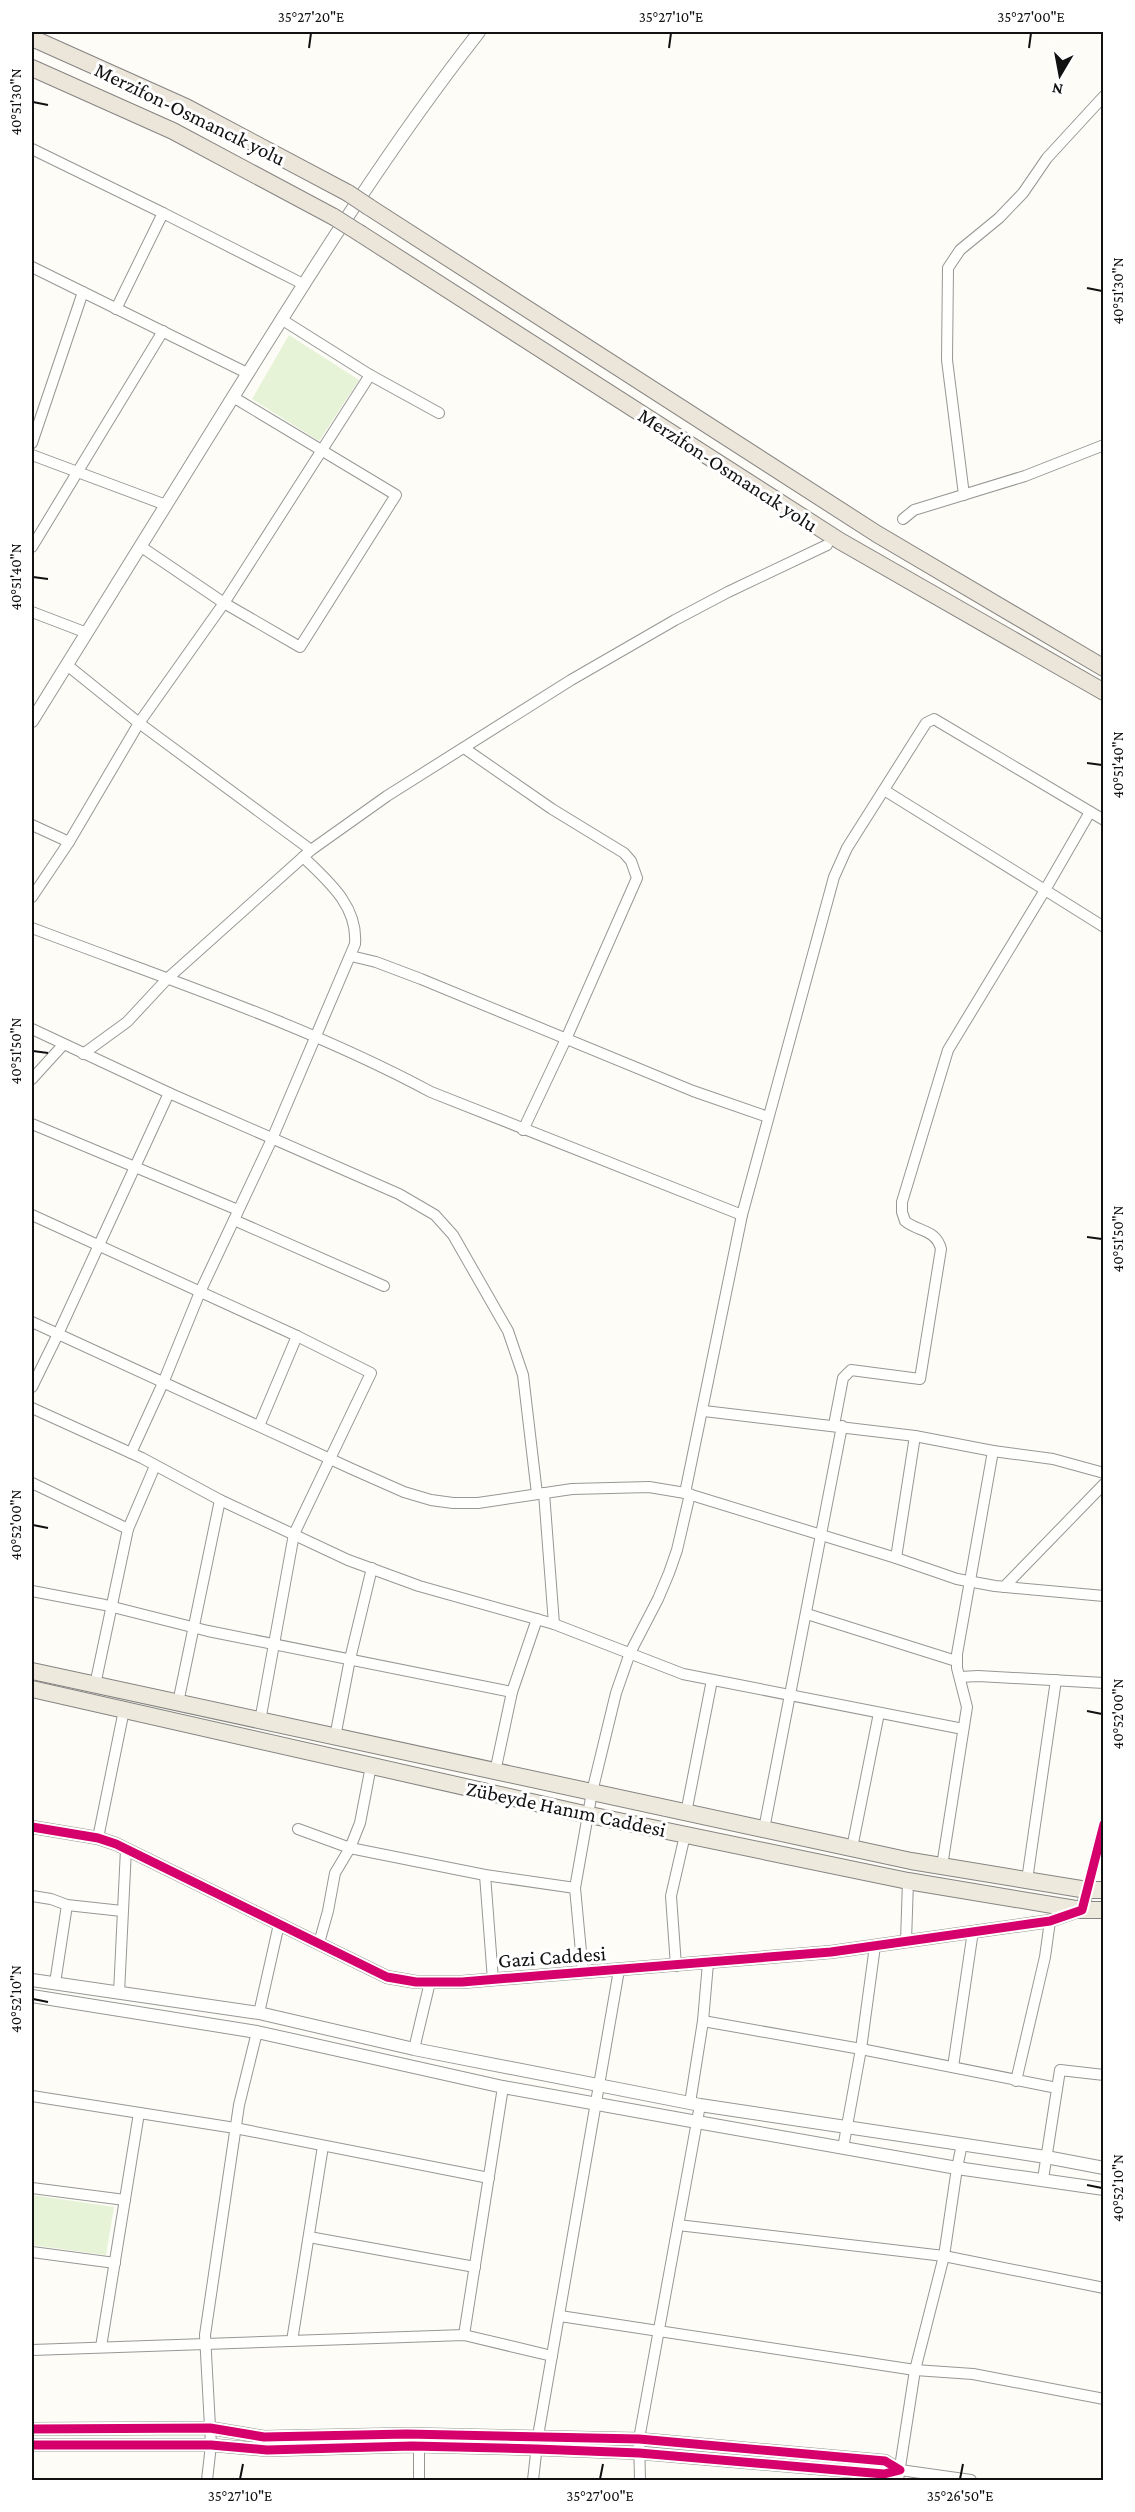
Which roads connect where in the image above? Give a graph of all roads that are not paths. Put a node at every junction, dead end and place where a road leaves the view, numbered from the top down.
1 (479, 32) edge
2 (32, 38) edge
3 (32, 68) edge
4 (1104, 96) edge
5 (32, 149) edge
6 (163, 213) junction
7 (32, 267) edge
8 (303, 284) junction
9 (83, 292) junction
10 (116, 309) junction
11 (281, 319) junction
12 (163, 331) junction
13 (248, 373) junction
14 (370, 375) junction
15 (233, 397) junction
16 (439, 413) dead end
17 (32, 443) edge
18 (1104, 445) edge
19 (323, 452) junction
20 (32, 455) edge
21 (77, 472) junction
22 (964, 495) junction
23 (166, 505) junction
24 (903, 519) dead end
25 (827, 545) dead end
26 (140, 546) junction
27 (32, 547) edge
28 (224, 603) junction
29 (32, 612) edge
30 (87, 633) junction
31 (67, 665) junction
32 (1104, 668) edge
33 (1104, 692) edge
34 (32, 721) edge
35 (139, 723) junction
36 (464, 748) junction
37 (884, 790) junction
38 (1090, 812) junction
39 (1104, 820) edge
40 (32, 825) edge
41 (69, 842) junction
42 (307, 854) junction
43 (1045, 890) junction
44 (32, 897) edge
45 (1104, 927) edge
46 (32, 928) edge
47 (351, 956) junction
48 (167, 979) junction
49 (32, 1029) edge
50 (315, 1036) junction
51 (566, 1039) junction
52 (63, 1045) junction
53 (83, 1053) junction
54 (32, 1079) edge
55 (169, 1093) junction
56 (768, 1117) junction
57 (32, 1124) edge
58 (523, 1130) junction
59 (272, 1139) junction
60 (134, 1168) junction
61 (32, 1215) edge
62 (236, 1215) junction
63 (742, 1215) junction
64 (99, 1245) junction
65 (384, 1286) dead end
66 (200, 1292) junction
67 (32, 1322) edge
68 (58, 1334) junction
69 (297, 1336) junction
70 (163, 1383) junction
71 (32, 1387) edge
72 (32, 1408) edge
73 (704, 1411) junction
74 (838, 1425) junction
75 (259, 1426) junction
76 (915, 1436) junction
77 (993, 1451) junction
78 (131, 1453) junction
79 (330, 1459) junction
80 (155, 1466) junction
81 (1104, 1473) edge
82 (32, 1483) edge
83 (1104, 1484) edge
84 (540, 1493) junction
85 (687, 1494) junction
86 (220, 1500) junction
87 (128, 1529) junction
88 (294, 1534) junction
89 (822, 1535) junction
90 (896, 1558) junction
91 (372, 1568) junction
92 (970, 1582) junction
93 (1004, 1587) junction
94 (32, 1591) edge
95 (1104, 1596) edge
96 (110, 1606) junction
97 (807, 1614) junction
98 (537, 1619) junction
99 (554, 1624) junction
100 (192, 1626) junction
101 (273, 1644) junction
102 (630, 1653) junction
103 (350, 1659) junction
104 (956, 1661) junction
105 (32, 1671) edge
106 (960, 1677) junction
107 (712, 1680) junction
108 (1056, 1680) junction
109 (1104, 1683) edge
110 (95, 1685) junction
111 (32, 1689) edge
112 (512, 1692) junction
113 (791, 1696) junction
114 (178, 1703) junction
115 (124, 1710) junction
116 (879, 1713) junction
117 (260, 1721) junction
118 (963, 1729) junction
119 (335, 1737) junction
120 (371, 1766) junction
121 (495, 1772) junction
122 (592, 1792) junction
123 (686, 1812) junction
124 (589, 1815) junction
125 (1104, 1824) edge
126 (32, 1827) edge
127 (298, 1829) dead end
128 (764, 1829) junction
129 (685, 1835) junction
130 (98, 1838) junction
131 (350, 1848) junction
132 (852, 1848) junction
133 (126, 1849) junction
134 (942, 1866) junction
135 (485, 1875) junction
136 (1027, 1880) junction
137 (908, 1881) junction
138 (575, 1888) junction
139 (1095, 1890) edge
140 (32, 1896) edge
141 (67, 1905) junction
142 (1082, 1910) junction
143 (1104, 1910) edge
144 (122, 1911) junction
145 (1050, 1921) junction
146 (279, 1924) junction
147 (973, 1931) junction
148 (906, 1941) junction
149 (319, 1943) junction
150 (875, 1946) junction
151 (708, 1963) junction
152 (676, 1966) junction
153 (619, 1970) junction
154 (583, 1973) junction
155 (32, 1980) edge
156 (493, 1980) junction
157 (430, 1982) junction
158 (55, 1983) junction
159 (119, 1993) junction
160 (32, 1996) edge
161 (259, 2013) junction
162 (703, 2021) junction
163 (257, 2032) junction
164 (414, 2049) junction
165 (861, 2049) junction
166 (953, 2067) junction
167 (1104, 2075) edge
168 (1016, 2081) junction
169 (598, 2086) junction
170 (503, 2087) junction
171 (1057, 2088) junction
172 (32, 2096) edge
173 (597, 2104) junction
174 (695, 2104) junction
175 (139, 2113) junction
176 (697, 2122) junction
177 (846, 2127) junction
178 (235, 2128) junction
179 (962, 2144) junction
180 (323, 2146) junction
181 (843, 2148) junction
182 (1046, 2157) junction
183 (957, 2168) junction
184 (1104, 2168) edge
185 (489, 2178) junction
186 (1043, 2179) junction
187 (32, 2188) edge
188 (1104, 2189) edge
189 (125, 2200) junction
190 (678, 2225) junction
191 (309, 2237) junction
192 (32, 2252) edge
193 (944, 2256) junction
194 (115, 2263) junction
195 (475, 2266) junction
196 (1104, 2288) edge
197 (560, 2316) junction
198 (658, 2331) junction
199 (464, 2335) junction
200 (292, 2341) junction
201 (205, 2344) junction
202 (101, 2347) junction
203 (32, 2350) edge
204 (552, 2356) junction
205 (915, 2370) junction
206 (1104, 2398) edge
207 (210, 2428) junction
208 (32, 2429) edge
209 (639, 2439) junction
210 (537, 2443) junction
211 (32, 2445) edge
212 (211, 2445) junction
213 (419, 2446) junction
214 (639, 2453) junction
215 (899, 2475) edge
216 (207, 2481) edge
217 (419, 2481) edge
218 (533, 2481) edge
219 (640, 2481) edge
220 (971, 2481) edge

1 - 8 street
2 - 32 highway, Merzifon-Osmancık yolu, bridge
3 - 33 highway, Merzifon-Osmancık yolu, bridge
4 - 22 street
5 - 6 street
6 - 8 street
6 - 10 street
7 - 9 street
8 - 11 street
9 - 10 street
9 - 17 street
10 - 12 street
11 - 13 street
11 - 14 street
12 - 13 street
12 - 21 street
13 - 15 street
14 - 16 street
14 - 19 street
15 - 19 street
15 - 23 street
18 - 22 street
19 - 28 street
19 - 28 street
20 - 21 street
21 - 23 street
21 - 27 street
22 - 24 street
23 - 26 street
25 - 36 street
26 - 28 street
26 - 30 street
28 - 35 street
29 - 30 street
30 - 31 street
31 - 34 street
31 - 35 street
35 - 41 street
35 - 42 street
36 - 42 street
36 - 51 street
37 - 38 street
37 - 43 street
37 - 56 street
38 - 39 street
38 - 43 street
40 - 41 street
41 - 44 street
42 - 47 street
42 - 48 street
43 - 45 street
43 - 74 street
46 - 48 street
47 - 50 street
47 - 51 street
48 - 50 street
48 - 53 street
49 - 52 street
50 - 58 street
50 - 59 street
51 - 56 street
51 - 58 street
52 - 53 street
52 - 54 street
53 - 55 street
55 - 59 street
55 - 60 street
56 - 63 street
57 - 60 street
58 - 63 street
59 - 62 street
59 - 84 street
60 - 62 street
60 - 64 street
61 - 64 street
62 - 65 street
62 - 66 street
63 - 73 street
64 - 66 street
64 - 68 street
66 - 69 street
66 - 70 street
67 - 68 street
68 - 70 street
68 - 71 street
69 - 75 street
69 - 79 street
70 - 75 street
70 - 78 street
72 - 78 street
73 - 74 street
73 - 85 street
74 - 76 street
74 - 89 street
75 - 79 street
76 - 77 street
76 - 90 street
77 - 81 street
77 - 92 street
78 - 80 street
79 - 84 street
79 - 88 street
80 - 86 street
80 - 87 street
82 - 87 street
83 - 93 street
84 - 85 street
84 - 99 street
85 - 89 street
85 - 102 street
86 - 88 street
86 - 100 street
87 - 96 street
88 - 91 street
88 - 101 street
89 - 90 street
89 - 97 street
90 - 92 street
91 - 98 street
91 - 103 street
92 - 93 street
92 - 104 street
93 - 95 street
94 - 96 street
96 - 100 street
96 - 110 street
97 - 104 street
97 - 113 street
98 - 99 street
98 - 112 street
99 - 102 street
100 - 101 street
100 - 114 street
101 - 103 street
101 - 117 street
102 - 107 street
102 - 122 street
103 - 112 street
103 - 119 street
104 - 106 street
105 - 110 main road
106 - 108 street
106 - 118 street
107 - 113 street
107 - 123 street
108 - 109 street
108 - 136 street
110 - 114 main road
111 - 115 main road, Zübeyde Hanım Caddesi
112 - 121 street
113 - 116 street
113 - 128 street
114 - 117 main road
115 - 120 main road, Zübeyde Hanım Caddesi
115 - 130 street
116 - 118 street
116 - 132 street
117 - 119 main road
118 - 134 street
119 - 121 main road
120 - 124 main road, Zübeyde Hanım Caddesi
120 - 131 street
121 - 122 main road
122 - 123 main road
122 - 124 street
123 - 128 main road
124 - 129 main road, Zübeyde Hanım Caddesi
124 - 138 street
125 - 139 street
126 - 130 street, Gazi Caddesi
127 - 131 street
128 - 132 main road
129 - 137 main road, Zübeyde Hanım Caddesi
129 - 152 street
130 - 133 street, Gazi Caddesi
131 - 135 street
131 - 149 street
132 - 134 main road
133 - 144 street
133 - 146 street, Gazi Caddesi
134 - 136 main road
135 - 138 street
135 - 156 street
136 - 139 main road
137 - 142 main road, Zübeyde Hanım Caddesi
137 - 148 street
138 - 154 street
139 - 142 street
140 - 141 street
141 - 144 street
141 - 158 street
142 - 143 main road, Zübeyde Hanım Caddesi
142 - 145 street, Gazi Caddesi
144 - 159 street
145 - 147 street, Gazi Caddesi
145 - 168 street
146 - 149 street, Gazi Caddesi
146 - 161 street
147 - 148 street, Gazi Caddesi
147 - 166 street
148 - 150 street, Gazi Caddesi
149 - 157 street, Gazi Caddesi
150 - 151 street, Gazi Caddesi
150 - 165 street
151 - 152 street, Gazi Caddesi
151 - 162 street
152 - 153 street, Gazi Caddesi
153 - 154 street, Gazi Caddesi
153 - 169 street
154 - 156 street, Gazi Caddesi
155 - 158 street
156 - 157 street, Gazi Caddesi
157 - 164 street
158 - 159 street
159 - 161 street
160 - 163 street
161 - 164 street
162 - 165 street
162 - 174 street
163 - 170 street
163 - 178 street
164 - 169 street
165 - 166 street
165 - 177 street
166 - 168 street
167 - 171 street
168 - 171 street
169 - 173 street
169 - 174 street
170 - 173 street
170 - 185 street
171 - 182 street
172 - 175 street
173 - 176 street
173 - 197 street
174 - 176 street
174 - 177 street
175 - 178 street
175 - 189 street
176 - 181 street
176 - 190 street
177 - 179 street
177 - 181 street
178 - 180 street
178 - 201 street
179 - 182 street
179 - 183 street
180 - 185 street
180 - 191 street
181 - 183 street
182 - 184 street
182 - 186 street
183 - 186 street
183 - 193 street
185 - 195 street
186 - 188 street
187 - 189 street
189 - 194 street
190 - 193 street
190 - 198 street
191 - 195 street
191 - 200 street
192 - 194 street
193 - 196 street
193 - 205 street
194 - 202 street
195 - 199 street
197 - 198 street
197 - 204 street
198 - 205 street
198 - 209 street
199 - 200 street
199 - 204 street
200 - 201 street
201 - 202 street
201 - 207 street
202 - 203 street
204 - 210 street
205 - 206 street
205 - 215 street
207 - 208 street
207 - 210 street
207 - 212 street
209 - 210 street
209 - 214 street
209 - 215 street
210 - 213 street
210 - 214 street
210 - 218 street
211 - 212 street
212 - 213 street
212 - 216 street
213 - 217 street
214 - 215 street
214 - 219 street
215 - 220 street

